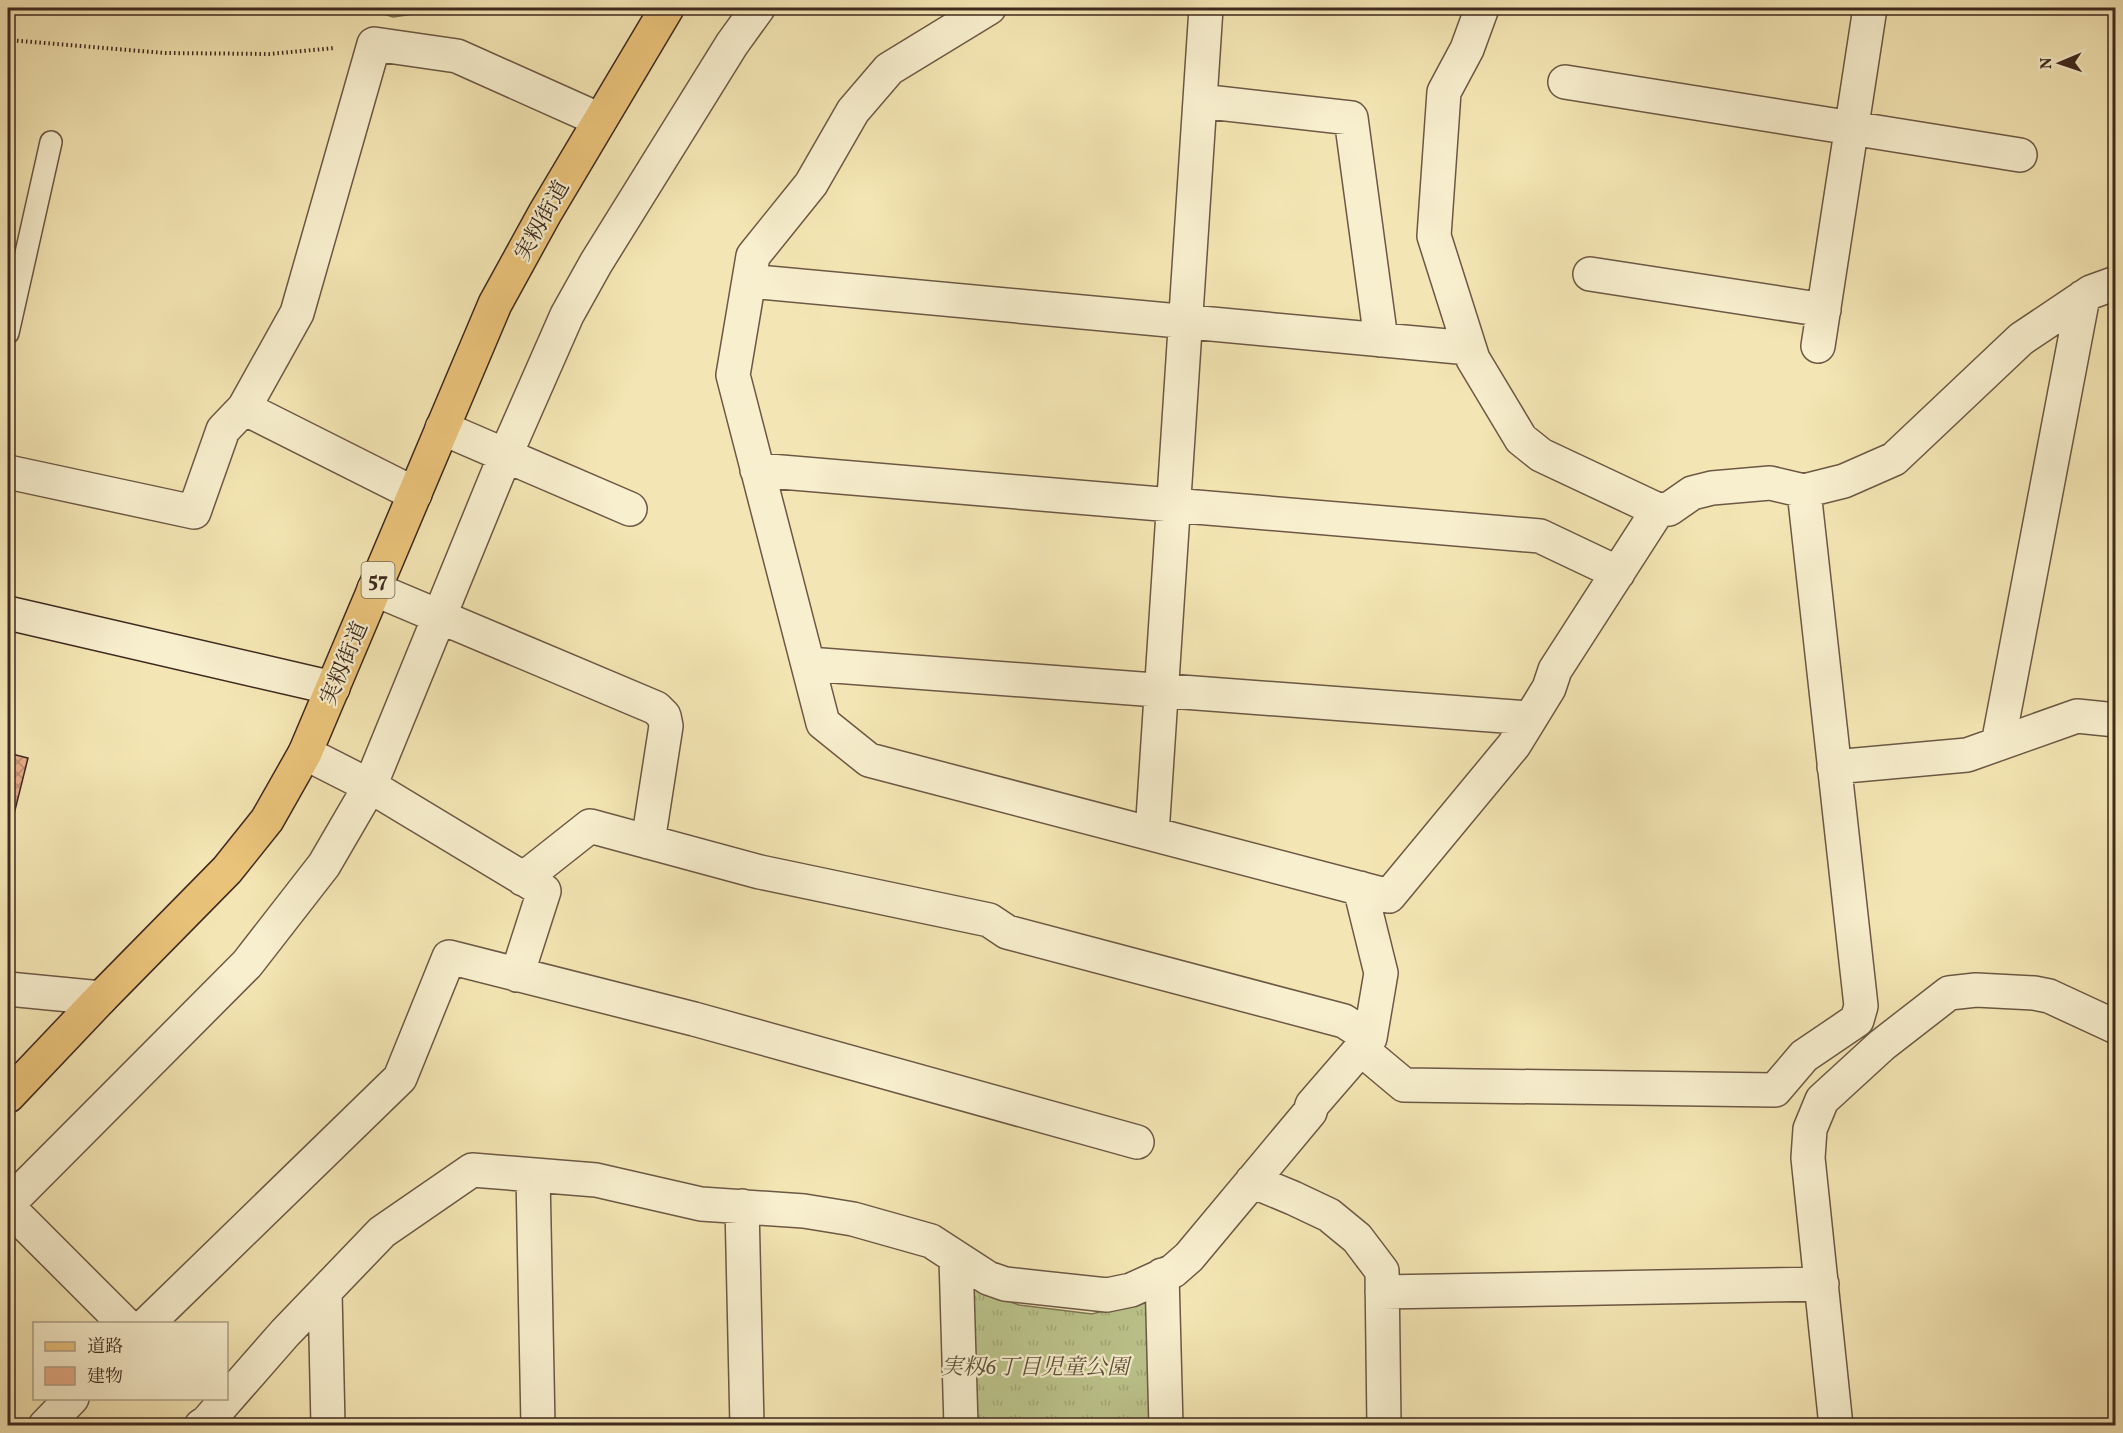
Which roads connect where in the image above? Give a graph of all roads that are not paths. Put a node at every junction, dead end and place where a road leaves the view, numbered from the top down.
1 (667, 8) edge
2 (758, 8) edge
3 (989, 8) edge
4 (1206, 8) edge
5 (1482, 8) edge
6 (1870, 8) edge
7 (1565, 82) dead end
8 (1200, 101) junction
9 (600, 120) junction
10 (1852, 128) junction
11 (51, 142) dead end
12 (2020, 155) dead end
13 (1590, 274) dead end
14 (749, 281) junction
15 (2115, 283) edge
16 (2083, 297) junction
17 (1824, 310) junction
18 (1185, 322) junction
19 (8, 333) edge
20 (1381, 340) junction
21 (1818, 346) dead end
22 (1469, 348) junction
23 (244, 408) junction
24 (442, 428) junction
25 (505, 456) junction
26 (757, 470) junction
27 (8, 472) edge
28 (1804, 491) junction
29 (415, 494) junction
30 (1173, 505) junction
31 (630, 509) dead end
32 (1658, 510) junction
33 (1618, 573) junction
34 (374, 589) junction
35 (8, 613) edge
36 (439, 616) junction
37 (808, 664) junction
38 (333, 687) junction
39 (1161, 691) junction
40 (1530, 718) junction
41 (2115, 720) edge
42 (1998, 744) junction
43 (305, 753) junction
44 (1834, 767) junction
45 (369, 786) junction
46 (1152, 834) junction
47 (648, 842) junction
48 (523, 879) junction
49 (1360, 888) junction
50 (517, 975) junction
51 (8, 988) edge
52 (101, 998) junction
53 (2115, 1027) edge
54 (1365, 1044) junction
55 (1788, 1074) junction
56 (8, 1096) edge
57 (1822, 1100) junction
58 (1137, 1142) dead end
59 (533, 1175) junction
60 (1252, 1181) junction
61 (8, 1206) edge
62 (742, 1206) junction
63 (956, 1258) junction
64 (1162, 1275) junction
65 (1822, 1284) junction
66 (325, 1292) junction
67 (1382, 1292) junction
68 (123, 1322) edge
69 (148, 1322) edge
70 (228, 1398) edge
71 (70, 1400) edge
72 (226, 1400) edge
73 (45, 1425) edge
74 (201, 1425) edge
75 (328, 1425) edge
76 (538, 1425) edge
77 (747, 1425) edge
78 (961, 1425) edge
79 (1166, 1425) edge
80 (1384, 1425) edge
81 (1836, 1425) edge

1 - 9 main road, 実籾街道 / 57
2 - 25 street
3 - 14 street
4 - 8 street
5 - 22 street
6 - 10 street
7 - 10 street
8 - 18 street
8 - 20 street
9 - 23 street
9 - 24 main road, 実籾街道 / 57
10 - 12 street
10 - 17 street
11 - 19 lane
13 - 17 street
14 - 18 street
14 - 26 street
15 - 16 street
16 - 28 street
16 - 42 street
17 - 21 street
18 - 20 street
18 - 30 street
20 - 22 street
22 - 32 street
23 - 27 street
23 - 29 street
24 - 25 street
24 - 29 main road, 実籾街道 / 57
25 - 31 street
25 - 36 street
26 - 30 street
26 - 37 street
28 - 32 street
28 - 44 street
29 - 34 main road, 実籾街道 / 57
30 - 33 street
30 - 39 street
32 - 33 street
33 - 40 street
34 - 36 street
34 - 38 main road, 実籾街道 / 57
35 - 38 street
36 - 45 street
36 - 47 street
37 - 39 street
37 - 46 street
38 - 43 main road, 実籾街道 / 57
39 - 40 street
39 - 46 street
40 - 49 street
41 - 42 street
42 - 44 street
43 - 45 street
43 - 52 main road, 実籾街道 / 57
44 - 55 street
45 - 48 street
45 - 61 street
46 - 49 street
47 - 48 street
47 - 54 street
48 - 50 street
49 - 54 street
50 - 58 street
50 - 69 street
51 - 52 street
52 - 56 main road, 実籾街道 / 57
53 - 57 street
54 - 55 street
54 - 60 street
55 - 57 street
57 - 65 street
59 - 62 street
59 - 66 street
59 - 76 street
60 - 64 street
60 - 67 street
61 - 68 street
62 - 63 street
62 - 77 street
63 - 64 street
63 - 78 street
64 - 79 street
65 - 67 street
65 - 81 street
66 - 70 street
66 - 75 street
67 - 80 street
71 - 73 street
72 - 74 street

